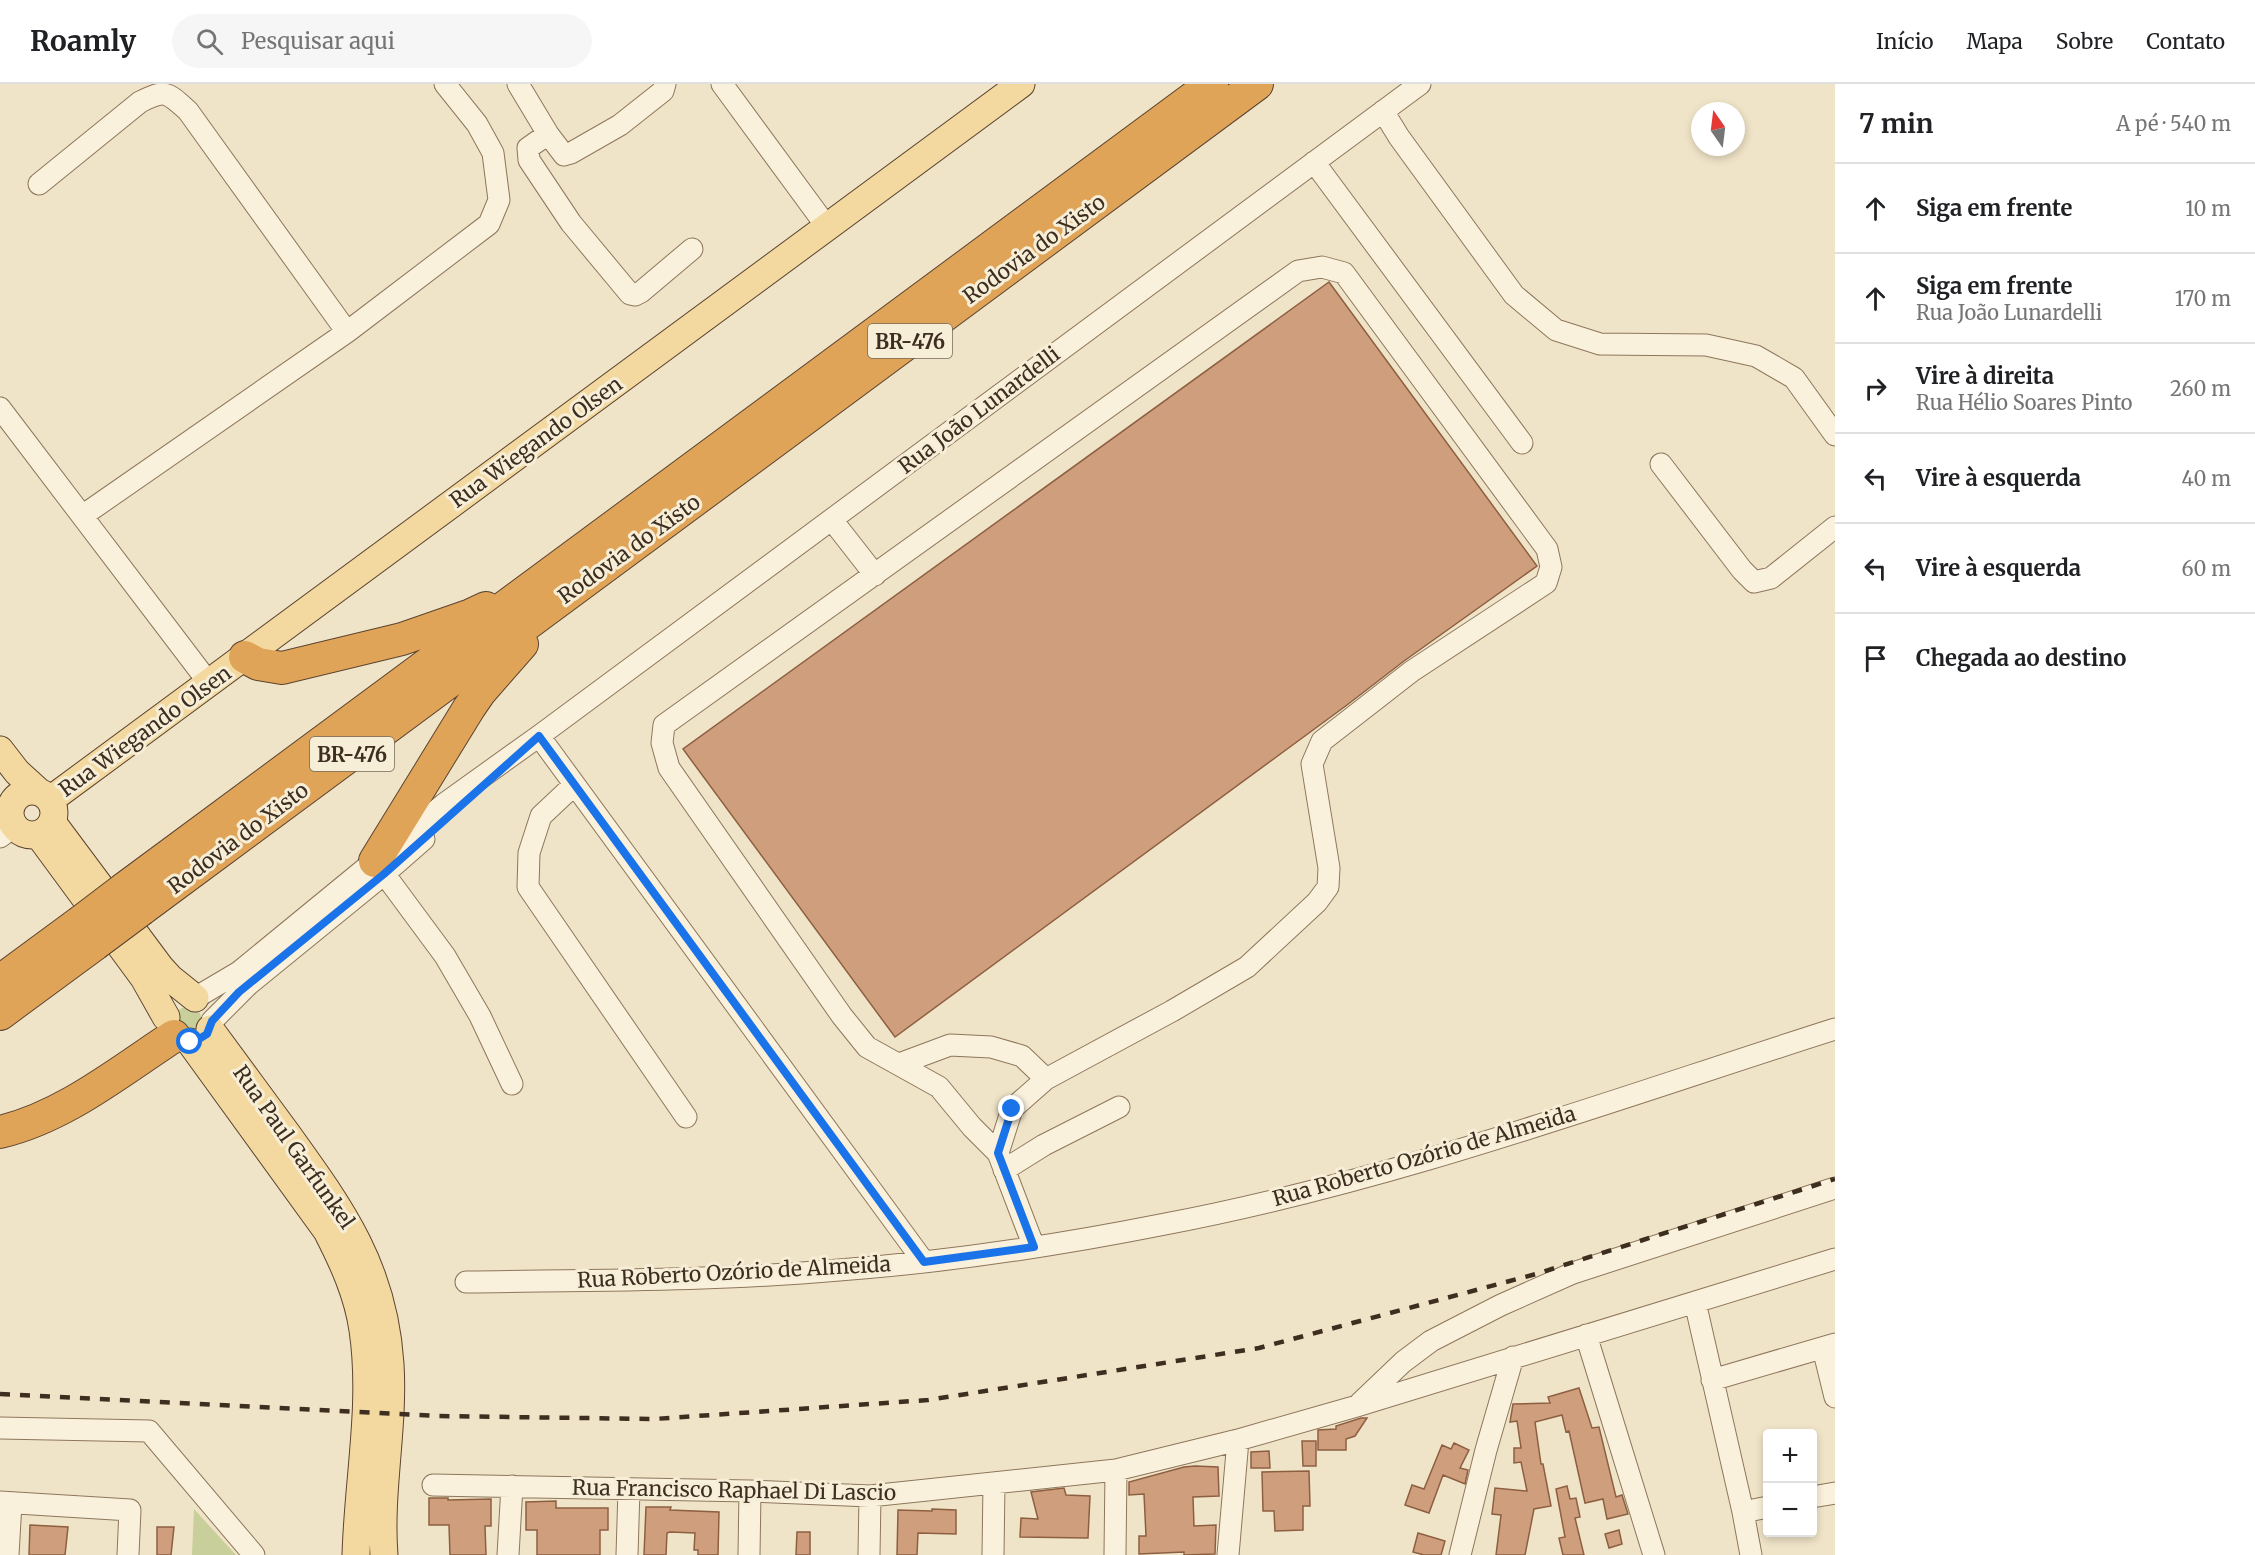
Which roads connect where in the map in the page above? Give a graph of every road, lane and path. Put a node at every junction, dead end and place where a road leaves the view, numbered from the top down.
1 (445, 84) edge
2 (518, 84) edge
3 (664, 84) edge
4 (722, 84) edge
5 (1021, 84) edge
6 (1212, 84) edge
7 (1257, 84) edge
8 (1420, 84) edge
9 (1383, 111) junction
10 (548, 134) junction
11 (1314, 162) junction
12 (39, 184) dead end
13 (827, 227) junction
14 (692, 249) dead end
15 (347, 332) junction
16 (0, 408) edge
17 (1835, 435) edge
18 (1522, 443) dead end
19 (1661, 464) dead end
20 (82, 516) junction
21 (832, 520) junction
22 (1835, 527) edge
23 (874, 575) junction
24 (553, 589) junction
25 (245, 657) junction
26 (209, 683) junction
27 (539, 736) junction
28 (0, 750) edge
29 (0, 782) edge
30 (574, 785) junction
31 (29, 817) edge
32 (380, 868) junction
33 (87, 933) junction
34 (0, 981) edge
35 (195, 998) junction
36 (0, 1014) edge
37 (190, 1029) junction
38 (1835, 1029) edge
39 (899, 1064) junction
40 (1046, 1079) junction
41 (512, 1084) dead end
42 (1119, 1107) dead end
43 (686, 1117) dead end
44 (0, 1132) edge
45 (1001, 1162) junction
46 (1835, 1188) edge
47 (1034, 1247) junction
48 (1835, 1259) edge
49 (924, 1262) junction
50 (466, 1282) dead end
51 (1695, 1302) junction
52 (1586, 1335) junction
53 (1829, 1346) edge
54 (1513, 1357) junction
55 (1712, 1380) junction
56 (1835, 1397) edge
57 (1357, 1406) junction
58 (0, 1428) edge
59 (1238, 1440) junction
60 (1116, 1470) junction
61 (994, 1483) junction
62 (433, 1485) dead end
63 (512, 1486) junction
64 (629, 1489) junction
65 (750, 1491) junction
66 (1835, 1493) edge
67 (870, 1496) junction
68 (1817, 1496) edge
69 (6, 1502) edge
70 (1763, 1508) edge
71 (1743, 1512) junction
72 (8, 1555) edge
73 (128, 1555) edge
74 (254, 1555) edge
75 (356, 1555) edge
76 (384, 1555) edge
77 (508, 1555) edge
78 (627, 1555) edge
79 (748, 1555) edge
80 (869, 1555) edge
81 (993, 1555) edge
82 (1114, 1555) edge
83 (1228, 1555) edge
84 (1460, 1555) edge
85 (1654, 1555) edge
86 (1751, 1555) edge

1 - 15 street
2 - 10 street
3 - 10 street
4 - 13 street
5 - 13 main road, Rua Wiegando Olsen
6 - 24 highway, Rodovia do Xisto / BR-476
7 - 24 highway, Rodovia do Xisto / BR-476
8 - 9 street, Rua João Lunardelli
9 - 11 street, Rua João Lunardelli
9 - 17 street
10 - 14 street
11 - 18 street
11 - 21 street, Rua João Lunardelli
12 - 15 street
13 - 25 main road, Rua Wiegando Olsen
15 - 20 street
16 - 20 street
19 - 22 street
20 - 26 street
21 - 23 street
21 - 27 street, Rua João Lunardelli
23 - 39 street
23 - 40 street
24 - 25 highway
24 - 32 highway
24 - 33 highway, Rodovia do Xisto / BR-476, bridge
25 - 26 main road, Rua Wiegando Olsen
26 - 31 main road, Rua Wiegando Olsen
27 - 30 street
27 - 32 street, Rua João Lunardelli
28 - 31 main road, Rua Paul Garfunkel
29 - 31 main road, Rua Paul Garfunkel
30 - 43 street
30 - 49 street
31 - 35 main road, Rua Paul Garfunkel
31 - 37 main road, Rua Paul Garfunkel
32 - 35 street, Rua João Lunardelli
32 - 37 street, Rua João Lunardelli
32 - 41 street
33 - 34 highway, Rodovia do Xisto / BR-476
33 - 36 highway, Rodovia do Xisto / BR-476
35 - 37 main road
37 - 44 highway
37 - 75 main road, Rua Paul Garfunkel
37 - 76 main road, Rua Paul Garfunkel
38 - 47 street, Rua Roberto Ozório de Almeida
39 - 40 street
39 - 45 street
40 - 45 street
42 - 45 street
45 - 47 street
46 - 57 street, Rua Francisco Raphael Di Lascio
47 - 49 street, Rua Roberto Ozório de Almeida
48 - 51 street
49 - 50 street, Rua Roberto Ozório de Almeida
51 - 52 street
51 - 55 street
52 - 54 street
52 - 85 street
53 - 55 street
53 - 56 street
54 - 57 street
54 - 84 street
55 - 71 street
57 - 59 street, Rua Francisco Raphael Di Lascio
58 - 74 street
59 - 60 street, Rua Francisco Raphael Di Lascio
59 - 83 street
60 - 61 street, Rua Francisco Raphael Di Lascio
60 - 82 street
61 - 67 street, Rua Francisco Raphael Di Lascio
61 - 81 street
62 - 63 street, Rua Francisco Raphael Di Lascio
63 - 64 street, Rua Francisco Raphael Di Lascio
63 - 77 street
64 - 65 street, Rua Francisco Raphael Di Lascio
64 - 78 street
65 - 67 street, Rua Francisco Raphael Di Lascio
65 - 79 street
66 - 68 street
67 - 80 street
69 - 72 street
69 - 73 street
70 - 71 street
71 - 86 street

